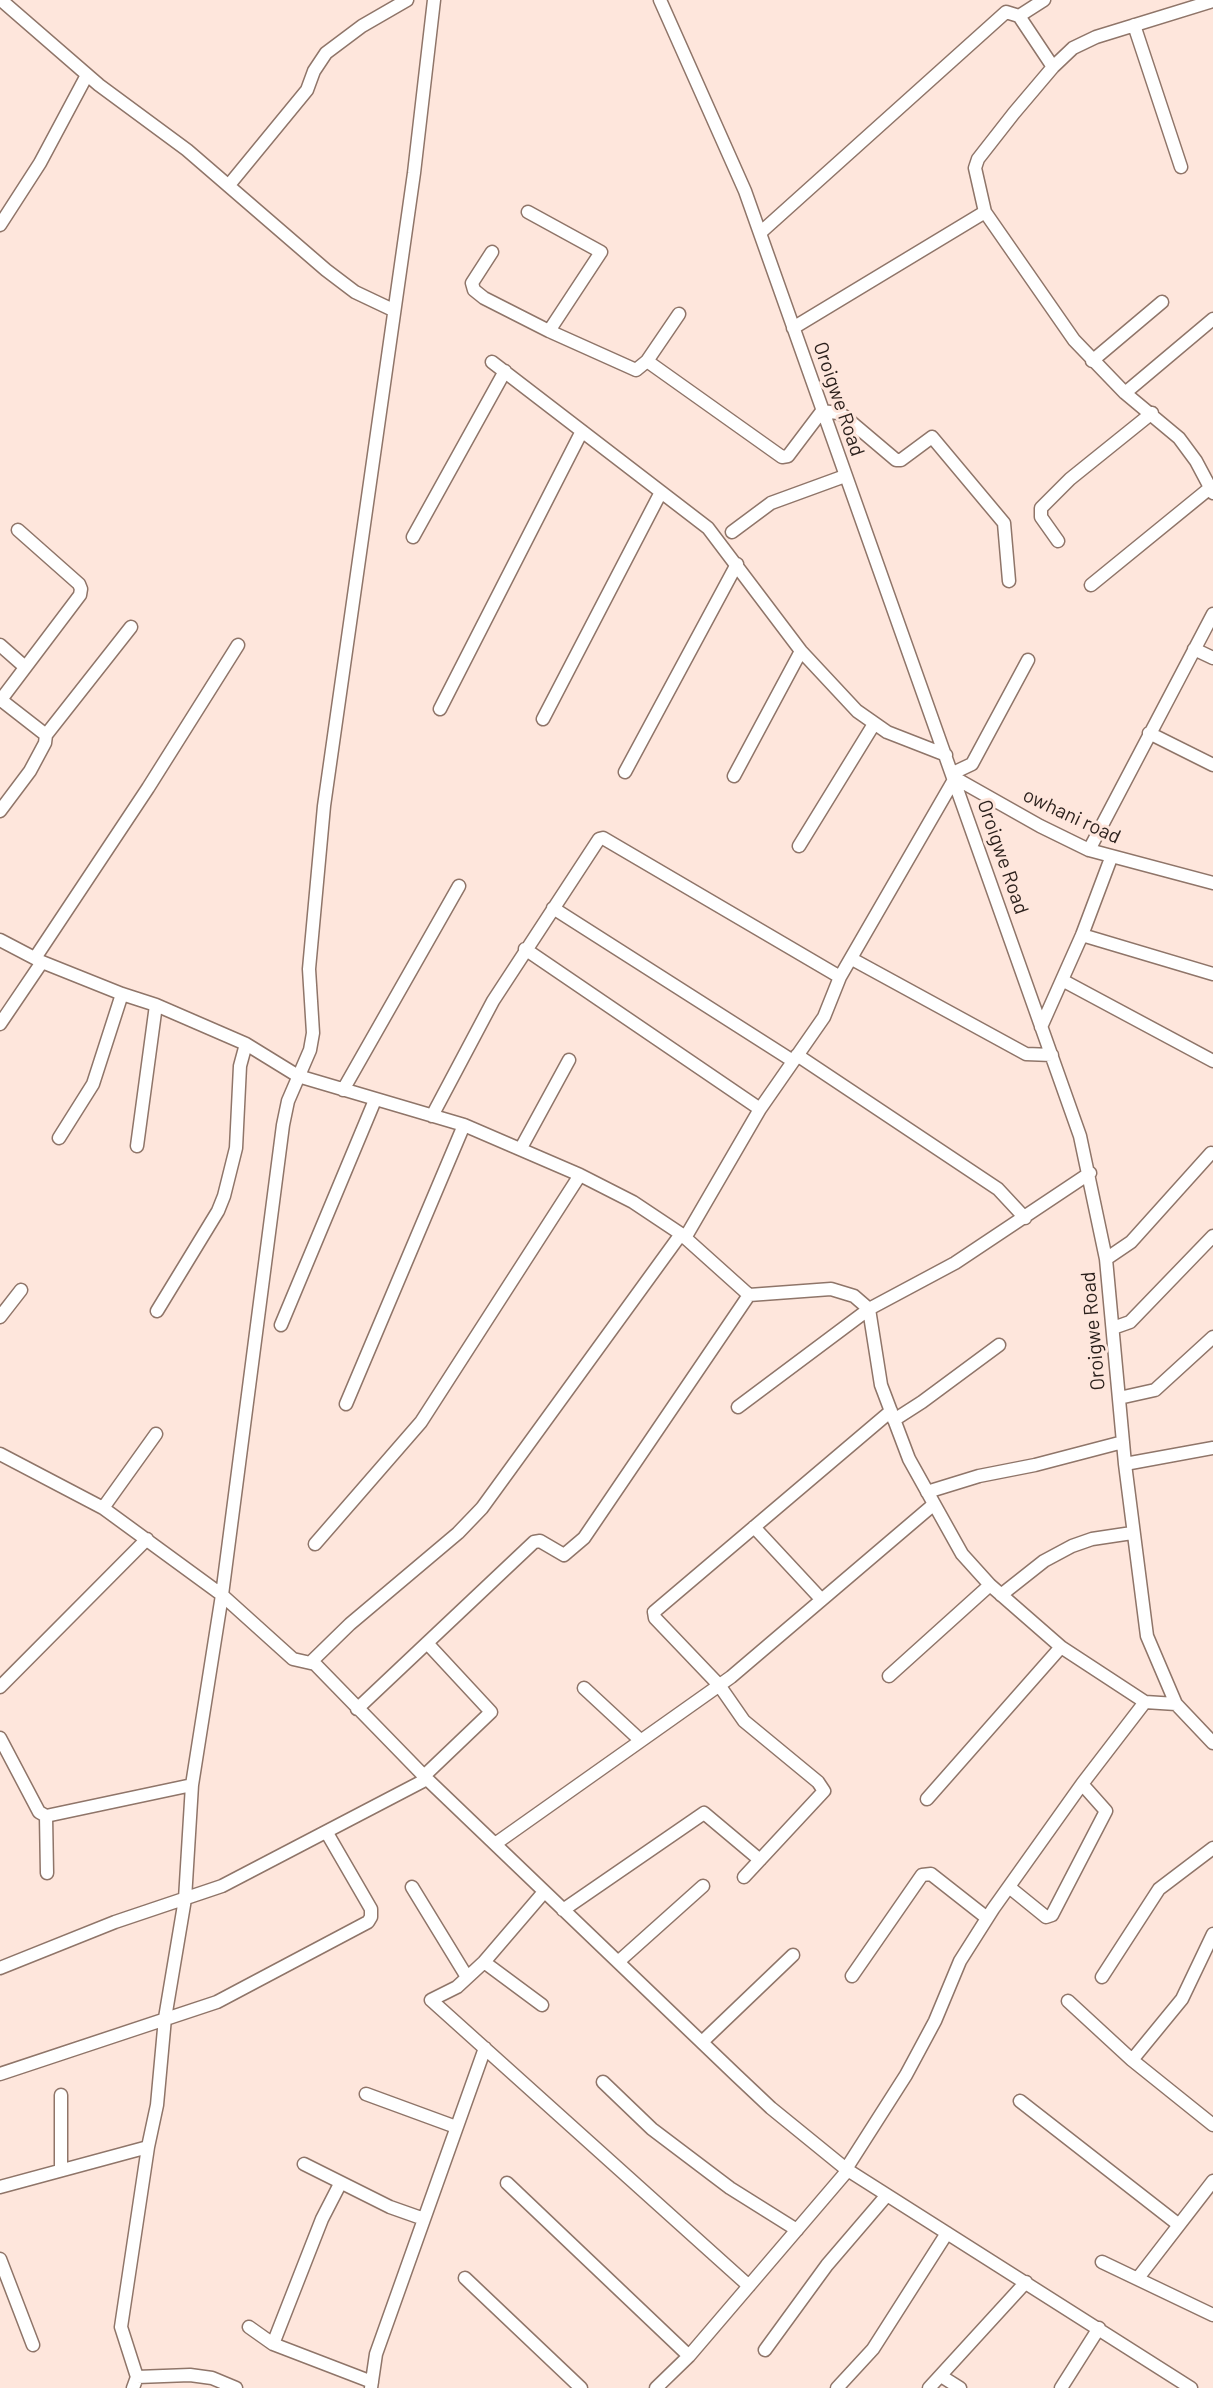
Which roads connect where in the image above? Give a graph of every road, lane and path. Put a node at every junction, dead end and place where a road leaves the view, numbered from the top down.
1 (1, 0) edge
2 (407, 0) edge
3 (434, 0) edge
4 (660, 0) edge
5 (1044, 0) edge
6 (1213, 1) edge
7 (1018, 16) junction
8 (1134, 26) junction
9 (1053, 67) junction
10 (87, 75) junction
11 (1181, 167) dead end
12 (229, 185) junction
13 (528, 212) dead end
14 (985, 213) junction
15 (0, 225) edge
16 (760, 233) junction
17 (492, 252) dead end
18 (1162, 302) dead end
19 (393, 310) junction
20 (678, 314) dead end
21 (1213, 319) edge
22 (793, 328) junction
23 (549, 331) junction
24 (647, 361) junction
25 (1092, 361) junction
26 (492, 362) dead end
27 (505, 371) junction
28 (1125, 393) junction
29 (822, 411) junction
30 (1152, 413) junction
31 (582, 431) junction
32 (845, 476) junction
33 (1212, 490) edge
34 (661, 492) junction
35 (18, 530) dead end
36 (732, 532) dead end
37 (413, 537) dead end
38 (1058, 541) dead end
39 (737, 564) junction
40 (1009, 581) dead end
41 (1091, 585) dead end
42 (1213, 614) edge
43 (131, 627) dead end
44 (0, 645) edge
45 (238, 645) dead end
46 (1194, 649) junction
47 (801, 651) junction
48 (1213, 658) edge
49 (1028, 660) dead end
50 (25, 667) junction
51 (0, 700) edge
52 (440, 709) dead end
53 (543, 720) dead end
54 (874, 724) junction
55 (1149, 733) junction
56 (46, 735) junction
57 (946, 755) junction
58 (1213, 765) edge
59 (625, 772) dead end
60 (734, 776) dead end
61 (954, 776) junction
62 (0, 811) edge
63 (799, 846) dead end
64 (1089, 850) junction
65 (1111, 858) junction
66 (1213, 883) edge
67 (459, 886) dead end
68 (553, 908) junction
69 (1082, 935) junction
70 (0, 940) edge
71 (525, 949) junction
72 (852, 959) junction
73 (38, 960) junction
74 (1213, 974) edge
75 (840, 977) junction
76 (1062, 980) junction
77 (122, 994) junction
78 (156, 1005) junction
79 (0, 1023) edge
80 (1041, 1027) junction
81 (246, 1044) junction
82 (1052, 1055) junction
83 (795, 1058) junction
84 (569, 1060) dead end
85 (1213, 1061) edge
86 (298, 1076) junction
87 (343, 1090) junction
88 (375, 1100) junction
89 (760, 1109) junction
90 (432, 1116) junction
91 (464, 1125) junction
92 (58, 1138) dead end
93 (137, 1146) dead end
94 (521, 1148) junction
95 (1211, 1152) dead end
96 (1090, 1173) junction
97 (580, 1175) junction
98 (1025, 1218) junction
99 (683, 1236) junction
100 (1213, 1236) edge
101 (1106, 1259) junction
102 (21, 1290) dead end
103 (749, 1295) junction
104 (869, 1309) junction
105 (158, 1311) dead end
106 (0, 1317) edge
107 (281, 1325) dead end
108 (1113, 1328) junction
109 (1213, 1337) edge
110 (999, 1345) dead end
111 (1119, 1398) junction
112 (346, 1404) dead end
113 (738, 1407) dead end
114 (892, 1415) junction
115 (156, 1434) dead end
116 (1123, 1442) junction
117 (1213, 1448) edge
118 (0, 1454) edge
119 (1125, 1464) junction
120 (927, 1492) junction
121 (933, 1504) junction
122 (103, 1508) junction
123 (754, 1527) junction
124 (1132, 1533) junction
125 (147, 1539) junction
126 (315, 1544) dead end
127 (990, 1585) junction
128 (1001, 1594) junction
129 (222, 1595) junction
130 (821, 1599) junction
131 (427, 1643) junction
132 (1061, 1647) junction
133 (311, 1662) junction
134 (889, 1676) dead end
135 (718, 1685) junction
136 (0, 1687) edge
137 (584, 1688) dead end
138 (1145, 1702) junction
139 (1176, 1704) junction
140 (357, 1709) junction
141 (0, 1738) edge
142 (639, 1739) junction
143 (1213, 1743) edge
144 (426, 1777) junction
145 (1082, 1784) junction
146 (192, 1785) junction
147 (927, 1799) dead end
148 (46, 1816) junction
149 (327, 1833) junction
150 (495, 1844) junction
151 (1213, 1848) edge
152 (760, 1860) junction
153 (47, 1872) dead end
154 (744, 1877) dead end
155 (703, 1886) dead end
156 (412, 1887) dead end
157 (1009, 1887) junction
158 (544, 1892) junction
159 (185, 1899) junction
160 (563, 1910) junction
161 (987, 1918) junction
162 (1213, 1934) edge
163 (793, 1954) dead end
164 (484, 1962) junction
165 (618, 1962) junction
166 (0, 1968) edge
167 (852, 1976) dead end
168 (467, 1977) junction
169 (1102, 1977) dead end
170 (1068, 2001) dead end
171 (543, 2005) dead end
172 (165, 2018) junction
173 (702, 2042) junction
174 (485, 2048) junction
175 (1132, 2060) junction
176 (0, 2074) edge
177 (603, 2082) dead end
178 (366, 2094) dead end
179 (61, 2095) dead end
180 (1020, 2100) dead end
181 (1213, 2125) edge
182 (456, 2127) junction
183 (148, 2148) junction
184 (304, 2164) dead end
185 (62, 2170) junction
186 (847, 2170) junction
187 (1213, 2181) edge
188 (507, 2183) dead end
189 (340, 2184) junction
190 (0, 2187) edge
191 (887, 2195) junction
192 (424, 2219) junction
193 (1179, 2224) junction
194 (797, 2230) junction
195 (947, 2233) junction
196 (0, 2259) edge
197 (1102, 2262) dead end
198 (465, 2278) dead end
199 (1138, 2278) junction
200 (1026, 2282) junction
201 (749, 2286) junction
202 (1213, 2315) edge
203 (249, 2326) dead end
204 (1099, 2328) junction
205 (33, 2344) dead end
206 (273, 2344) junction
207 (765, 2350) dead end
208 (689, 2356) junction
209 (941, 2376) junction
210 (135, 2383) edge
211 (371, 2385) edge
212 (1182, 2386) edge
213 (659, 2387) edge
214 (236, 2388) edge
215 (581, 2388) edge
216 (837, 2388) edge
217 (929, 2388) edge
218 (960, 2388) edge
219 (1061, 2388) edge

1 - 10 street
2 - 12 street
3 - 19 street
4 - 16 street, Oroigwe Road
5 - 7 street
6 - 8 street
7 - 9 street
7 - 16 street
8 - 9 street
8 - 11 street
9 - 14 street
10 - 12 street
10 - 15 street
12 - 19 street
13 - 23 street
14 - 22 street
14 - 25 street
16 - 22 street, Oroigwe Road
17 - 23 street
18 - 25 street
19 - 86 street
20 - 24 street
21 - 28 street
22 - 29 street, Oroigwe Road
23 - 24 street
24 - 29 street
25 - 28 street
26 - 27 street
27 - 31 street
27 - 37 street
28 - 30 street
29 - 32 street, Oroigwe Road
29 - 40 street
30 - 33 street
30 - 38 street
31 - 34 street
31 - 52 street
32 - 36 street
32 - 57 street, Oroigwe Road
33 - 41 street
34 - 39 street
34 - 53 street
35 - 50 street
39 - 47 street
39 - 59 street
42 - 46 street
43 - 56 street
44 - 50 street
45 - 73 street
46 - 48 street
46 - 55 street
47 - 54 street
47 - 60 street
49 - 61 street
50 - 51 street
51 - 56 street
54 - 57 street
54 - 63 street
55 - 58 street
55 - 64 street
56 - 62 street
57 - 61 street, Oroigwe Road
61 - 64 street, owhani road
61 - 72 street
61 - 80 street, Oroigwe Road
64 - 65 street, owhani road
65 - 66 street, owhani road
65 - 69 street
67 - 87 street
68 - 71 street
68 - 75 street
68 - 83 street
69 - 74 street
69 - 76 street
70 - 73 street
71 - 89 street
71 - 90 street
72 - 75 street
72 - 82 street
73 - 77 street
73 - 79 street
75 - 83 street
76 - 80 street
76 - 85 street
77 - 78 street
77 - 92 street
78 - 81 street
78 - 93 street
80 - 82 street, Oroigwe Road
81 - 86 street
81 - 105 street
82 - 96 street, Oroigwe Road
83 - 89 street
83 - 98 street
84 - 94 street
86 - 87 street
86 - 129 street
87 - 88 street
88 - 90 street
88 - 107 street
89 - 99 street
90 - 91 street
91 - 94 street
91 - 112 street
94 - 97 street
95 - 101 street
96 - 98 street
96 - 101 street, Oroigwe Road
97 - 99 street
97 - 126 street
98 - 104 street
99 - 103 street
99 - 133 street
100 - 108 street
101 - 108 street, Oroigwe Road
102 - 106 street
103 - 104 street
103 - 131 street
104 - 113 street
104 - 114 street
108 - 111 street, Oroigwe Road
109 - 111 street
110 - 114 street
111 - 116 street, Oroigwe Road
114 - 120 street
114 - 123 street
115 - 122 street
116 - 119 street, Oroigwe Road
116 - 120 street
117 - 119 street
118 - 122 street
119 - 124 street, Oroigwe Road
120 - 121 street
121 - 127 street
121 - 130 street
122 - 125 street
123 - 130 street
123 - 135 street
124 - 128 street
124 - 139 street, Oroigwe Road
125 - 129 street
125 - 136 street
127 - 128 street
127 - 134 street
128 - 132 street
129 - 133 street
129 - 146 street
130 - 135 street
131 - 140 street
131 - 144 street
132 - 138 street
132 - 147 street
133 - 140 street
135 - 142 street
135 - 152 street
137 - 142 street
138 - 139 street
138 - 145 street
139 - 143 street, Oroigwe Road
140 - 144 street
141 - 148 street
142 - 150 street
144 - 149 street
144 - 150 street
145 - 157 street
145 - 157 street
146 - 148 street
146 - 159 street
148 - 153 street
149 - 159 street
149 - 172 street
150 - 158 street
151 - 169 street
152 - 154 street
152 - 160 street
155 - 165 street
156 - 168 street
157 - 161 street
158 - 160 street
158 - 164 street
159 - 166 street
159 - 172 street
160 - 165 street
161 - 167 street
161 - 186 street
162 - 175 street
163 - 173 street
164 - 168 street
164 - 171 street
165 - 173 street
168 - 174 street
170 - 175 street
172 - 176 street
172 - 183 street
173 - 186 street
174 - 182 street
174 - 201 street
175 - 181 street
177 - 194 street
178 - 182 street
179 - 185 street
180 - 193 street
182 - 192 street
183 - 185 street
183 - 210 street
184 - 189 street
185 - 190 street
186 - 191 street
186 - 194 street
187 - 193 street
188 - 208 street
189 - 192 street
189 - 206 street
191 - 195 street
191 - 207 street
192 - 211 street
193 - 199 street
194 - 201 street
195 - 200 street
195 - 216 street
196 - 205 street
197 - 199 street
198 - 215 street
199 - 202 street
200 - 204 street
200 - 209 street
201 - 208 street
203 - 206 street
204 - 212 street
204 - 219 street
206 - 211 street
208 - 213 street
209 - 217 street
209 - 218 street
210 - 214 street

